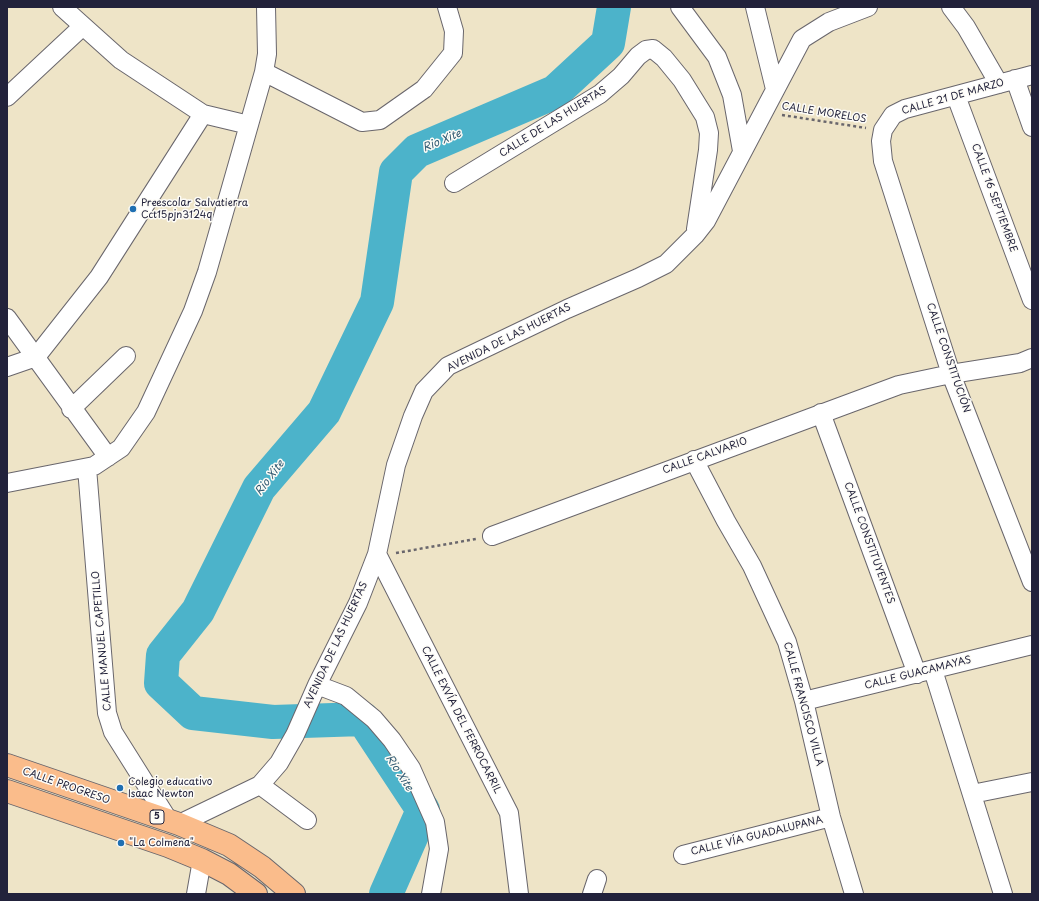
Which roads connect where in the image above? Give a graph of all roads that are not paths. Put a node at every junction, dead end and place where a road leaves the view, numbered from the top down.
1 (62, 7) edge
2 (266, 7) edge
3 (447, 7) edge
4 (680, 7) edge
5 (755, 7) edge
6 (868, 7) edge
7 (951, 7) edge
8 (84, 26) junction
9 (264, 72) junction
10 (1032, 74) edge
11 (1007, 81) junction
12 (775, 89) junction
13 (956, 96) junction
14 (7, 97) edge
15 (203, 114) junction
16 (249, 125) junction
17 (1032, 127) edge
18 (882, 130) joint
19 (742, 151) junction
20 (454, 183) dead end
21 (695, 235) junction
22 (1032, 300) edge
23 (7, 318) edge
24 (126, 356) dead end
25 (36, 357) junction
26 (1028, 363) edge
27 (7, 367) edge
28 (951, 374) junction
29 (71, 409) junction
30 (821, 413) junction
31 (108, 457) junction
32 (694, 460) junction
33 (87, 468) junction
34 (7, 483) edge
35 (492, 536) road end
36 (377, 554) junction
37 (1032, 582) edge
38 (1032, 645) edge
39 (925, 672) junction
40 (314, 692) junction
41 (804, 701) junction
42 (7, 765) edge
43 (1032, 782) edge
44 (260, 785) junction
45 (7, 791) edge
46 (972, 794) junction
47 (831, 817) junction
48 (307, 820) dead end
49 (174, 823) junction
50 (683, 855) dead end
51 (202, 860) junction
52 (196, 894) edge
53 (256, 894) edge
54 (294, 894) edge
55 (430, 894) edge
56 (520, 894) edge
57 (854, 894) edge
58 (1003, 894) edge

1 - 8 street
2 - 9 street
3 - 9 street
4 - 19 street
5 - 12 street
6 - 12 street, AVENIDA DE LAS HUERTAS
7 - 11 street
8 - 14 street
8 - 15 street
9 - 16 street
10 - 11 street, CALLE 21 DE MARZO
11 - 13 street, CALLE 21 DE MARZO
11 - 17 street
12 - 19 street, AVENIDA DE LAS HUERTAS
13 - 18 street, CALLE 21 DE MARZO
13 - 22 street, CALLE 16 SEPTIEMBRE
15 - 16 street
15 - 25 street
16 - 31 street
18 - 28 street, CALLE CONSTITUCIÓN
19 - 21 street, AVENIDA DE LAS HUERTAS
20 - 21 street, CALLE DE LAS HUERTAS
21 - 36 street, AVENIDA DE LAS HUERTAS
23 - 25 street
24 - 29 street
25 - 27 street
25 - 29 street
26 - 28 street, CALLE CALVARIO
28 - 30 street, CALLE CALVARIO
28 - 37 street, CALLE CONSTITUCIÓN
29 - 31 street
30 - 32 street, CALLE CALVARIO
30 - 39 street, CALLE CONSTITUYENTES
31 - 33 street
32 - 35 street, CALLE CALVARIO
32 - 41 street, CALLE FRANCISCO VILLA
33 - 34 street
33 - 49 street, CALLE MANUEL CAPETILLO
36 - 40 street, AVENIDA DE LAS HUERTAS
36 - 56 street, CALLE EXVÍA DEL FERROCARRIL
38 - 39 street, CALLE GUACAMAYAS
39 - 41 street, CALLE GUACAMAYAS
39 - 46 street, CALLE CONSTITUYENTES
40 - 44 street, AVENIDA DE LAS HUERTAS
40 - 55 street
41 - 47 street, CALLE FRANCISCO VILLA
42 - 49 main road, CALLE PROGRESO / 5
43 - 46 street
44 - 48 street
44 - 49 street
45 - 51 main road
46 - 58 street, CALLE CONSTITUYENTES
47 - 50 street, CALLE VÍA GUADALUPANA
47 - 57 street, CALLE FRANCISCO VILLA
49 - 54 main road, CALLE PROGRESO / 5
51 - 52 street
51 - 53 main road

